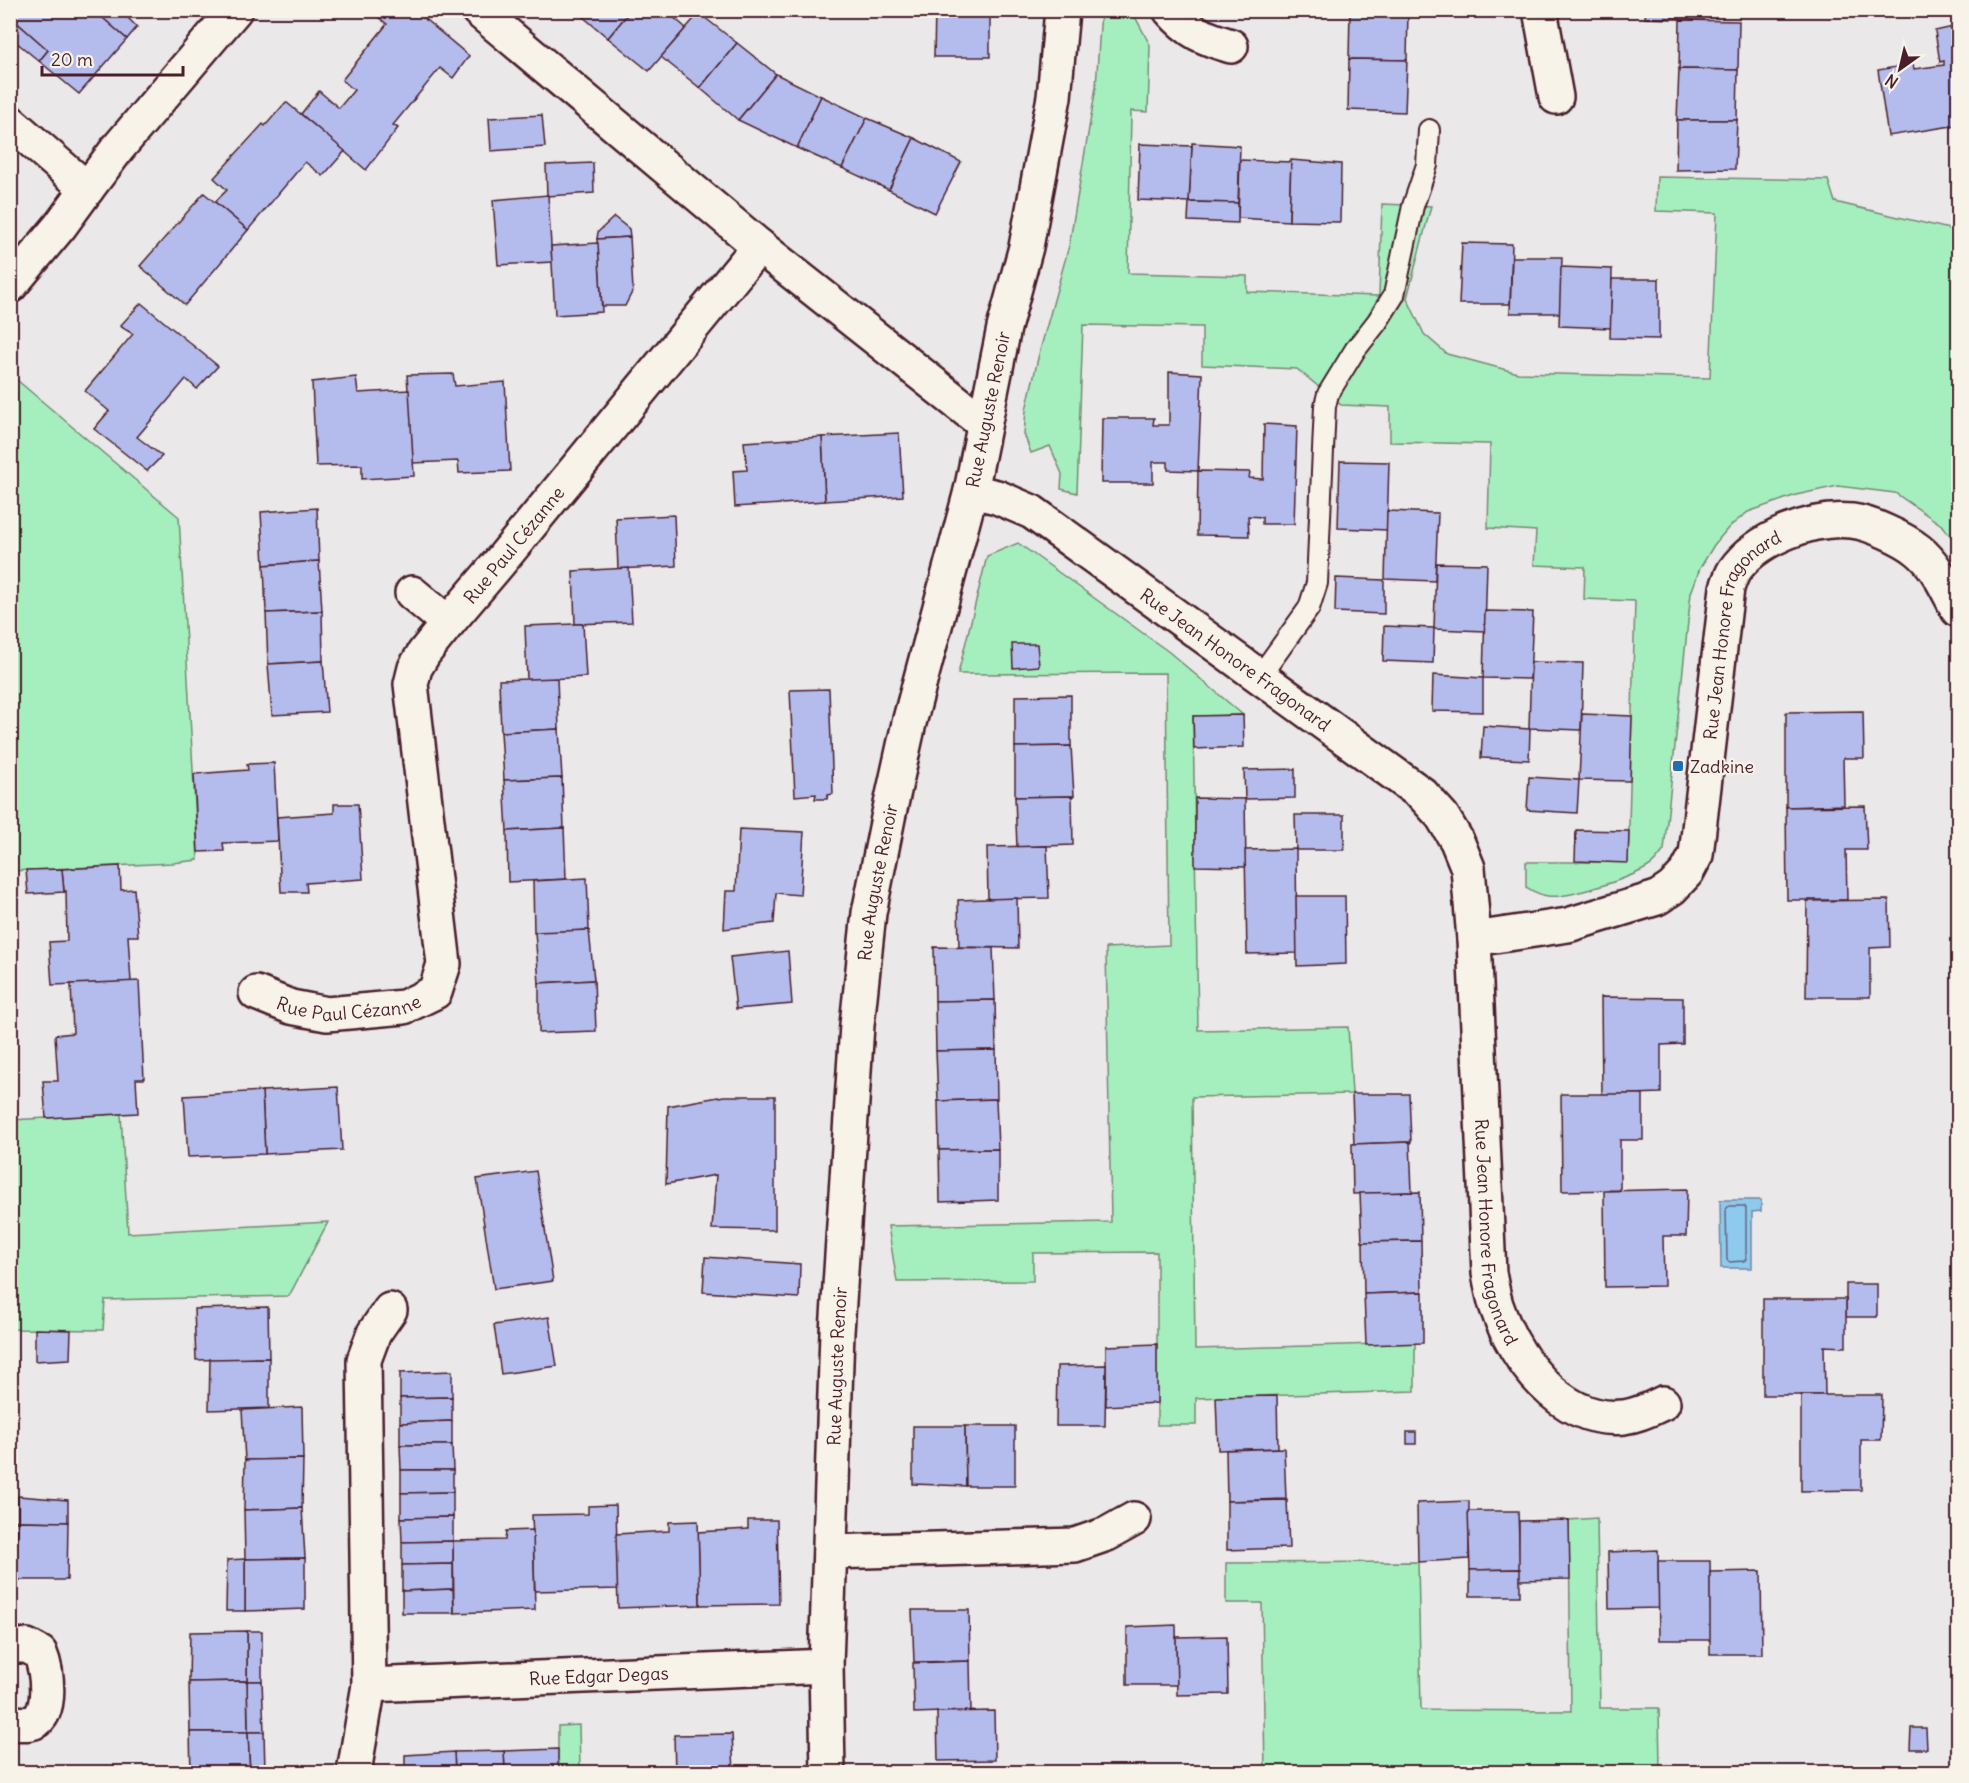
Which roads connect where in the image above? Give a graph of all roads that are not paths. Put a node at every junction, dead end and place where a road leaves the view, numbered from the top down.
1 (235, 10) edge
2 (478, 10) edge
3 (1062, 10) edge
4 (1170, 10) edge
5 (1540, 10) edge
6 (1231, 46) dead end
7 (1556, 97) dead end
8 (10, 122) edge
9 (1430, 130) dead end
10 (87, 189) junction
11 (759, 246) junction
12 (10, 286) edge
13 (983, 423) junction
14 (971, 491) junction
15 (412, 593) dead end
16 (1959, 610) edge
17 (448, 623) junction
18 (1260, 676) junction
19 (1473, 939) junction
20 (256, 993) dead end
21 (390, 1310) dead end
22 (1663, 1403) dead end
23 (1134, 1519) dead end
24 (830, 1552) junction
25 (10, 1646) edge
26 (826, 1666) junction
27 (369, 1684) junction
28 (10, 1723) edge
29 (354, 1773) edge
30 (828, 1773) edge

1 - 10 street
2 - 11 street
3 - 13 street, Rue Auguste Renoir
4 - 6 street
5 - 7 street
8 - 10 street
9 - 18 lane
10 - 12 street
11 - 13 street
11 - 17 street, Rue Paul Cézanne
13 - 14 street, Rue Auguste Renoir
14 - 18 street, Rue Jean Honore Fragonard
14 - 24 street, Rue Auguste Renoir
15 - 17 street
16 - 19 street, Rue Jean Honore Fragonard
17 - 20 street, Rue Paul Cézanne
18 - 19 street, Rue Jean Honore Fragonard
19 - 22 street, Rue Jean Honore Fragonard
21 - 27 street
23 - 24 street
24 - 26 street, Rue Auguste Renoir
25 - 28 street
26 - 27 street, Rue Edgar Degas
26 - 30 street, Rue Auguste Renoir
27 - 29 street

